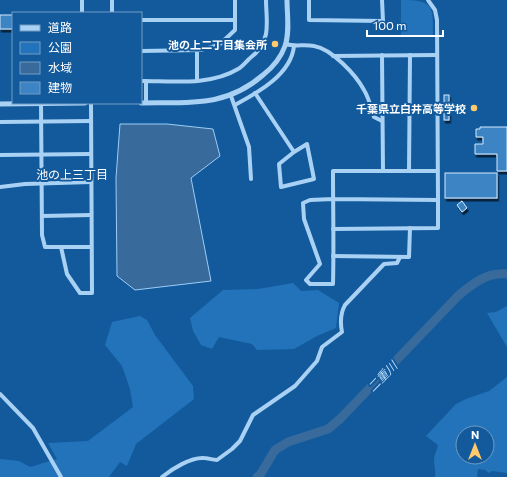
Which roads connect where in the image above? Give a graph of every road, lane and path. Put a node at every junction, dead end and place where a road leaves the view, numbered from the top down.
1 (82, 0) edge
2 (112, 0) edge
3 (235, 0) edge
4 (266, 0) edge
5 (287, 0) edge
6 (309, 0) edge
7 (382, 0) edge
8 (428, 0) edge
9 (82, 12) edge
10 (112, 12) edge
11 (142, 20) edge
12 (235, 20) junction
13 (286, 44) junction
14 (294, 46) junction
15 (197, 50) junction
16 (142, 51) edge
17 (382, 55) junction
18 (410, 55) junction
19 (436, 55) junction
20 (333, 56) junction
21 (142, 81) edge
22 (146, 81) junction
23 (197, 81) junction
24 (255, 94) junction
25 (231, 96) junction
26 (144, 103) edge
27 (0, 104) edge
28 (12, 104) edge
29 (41, 104) edge
30 (92, 104) edge
31 (235, 105) junction
32 (382, 120) junction
33 (91, 121) junction
34 (0, 122) edge
35 (41, 122) junction
36 (294, 152) junction
37 (0, 154) edge
38 (91, 154) junction
39 (41, 155) junction
40 (383, 171) junction
41 (409, 171) junction
42 (438, 171) junction
43 (250, 179) dead end
44 (91, 182) junction
45 (41, 183) junction
46 (0, 187) edge
47 (333, 199) junction
48 (438, 200) junction
49 (91, 215) junction
50 (42, 216) junction
51 (410, 228) junction
52 (333, 229) junction
53 (62, 247) junction
54 (91, 247) junction
55 (334, 256) junction
56 (400, 257) junction
57 (0, 394) edge
58 (61, 477) edge
59 (162, 477) edge

1 - 9 street
2 - 10 street
3 - 12 street
4 - 23 street
5 - 13 street
6 - 7 street
8 - 19 street
11 - 12 street
12 - 15 street
13 - 14 street
13 - 25 street
14 - 20 street
14 - 24 street
15 - 16 street
15 - 23 street
17 - 18 street
17 - 20 street
17 - 32 street
18 - 19 street
18 - 41 street
19 - 42 street
20 - 32 street
21 - 22 street
22 - 23 street
22 - 26 street
24 - 31 street
24 - 36 street
25 - 26 street
25 - 31 street
27 - 28 street
29 - 35 street
30 - 33 street
31 - 43 street
32 - 40 street
33 - 35 street
33 - 38 street
34 - 35 street
35 - 39 street
36 - 36 street
37 - 39 street
38 - 39 street
38 - 44 street
39 - 45 street
40 - 41 street
40 - 47 street
41 - 42 street
42 - 48 street
44 - 45 street
44 - 49 street
45 - 46 street
45 - 50 street
47 - 48 street
47 - 52 street
47 - 55 street
48 - 51 street
49 - 50 street
49 - 54 street
50 - 53 street
51 - 52 street
51 - 56 street
52 - 55 street
53 - 54 street
53 - 54 street
55 - 56 street
56 - 59 street
57 - 58 street

